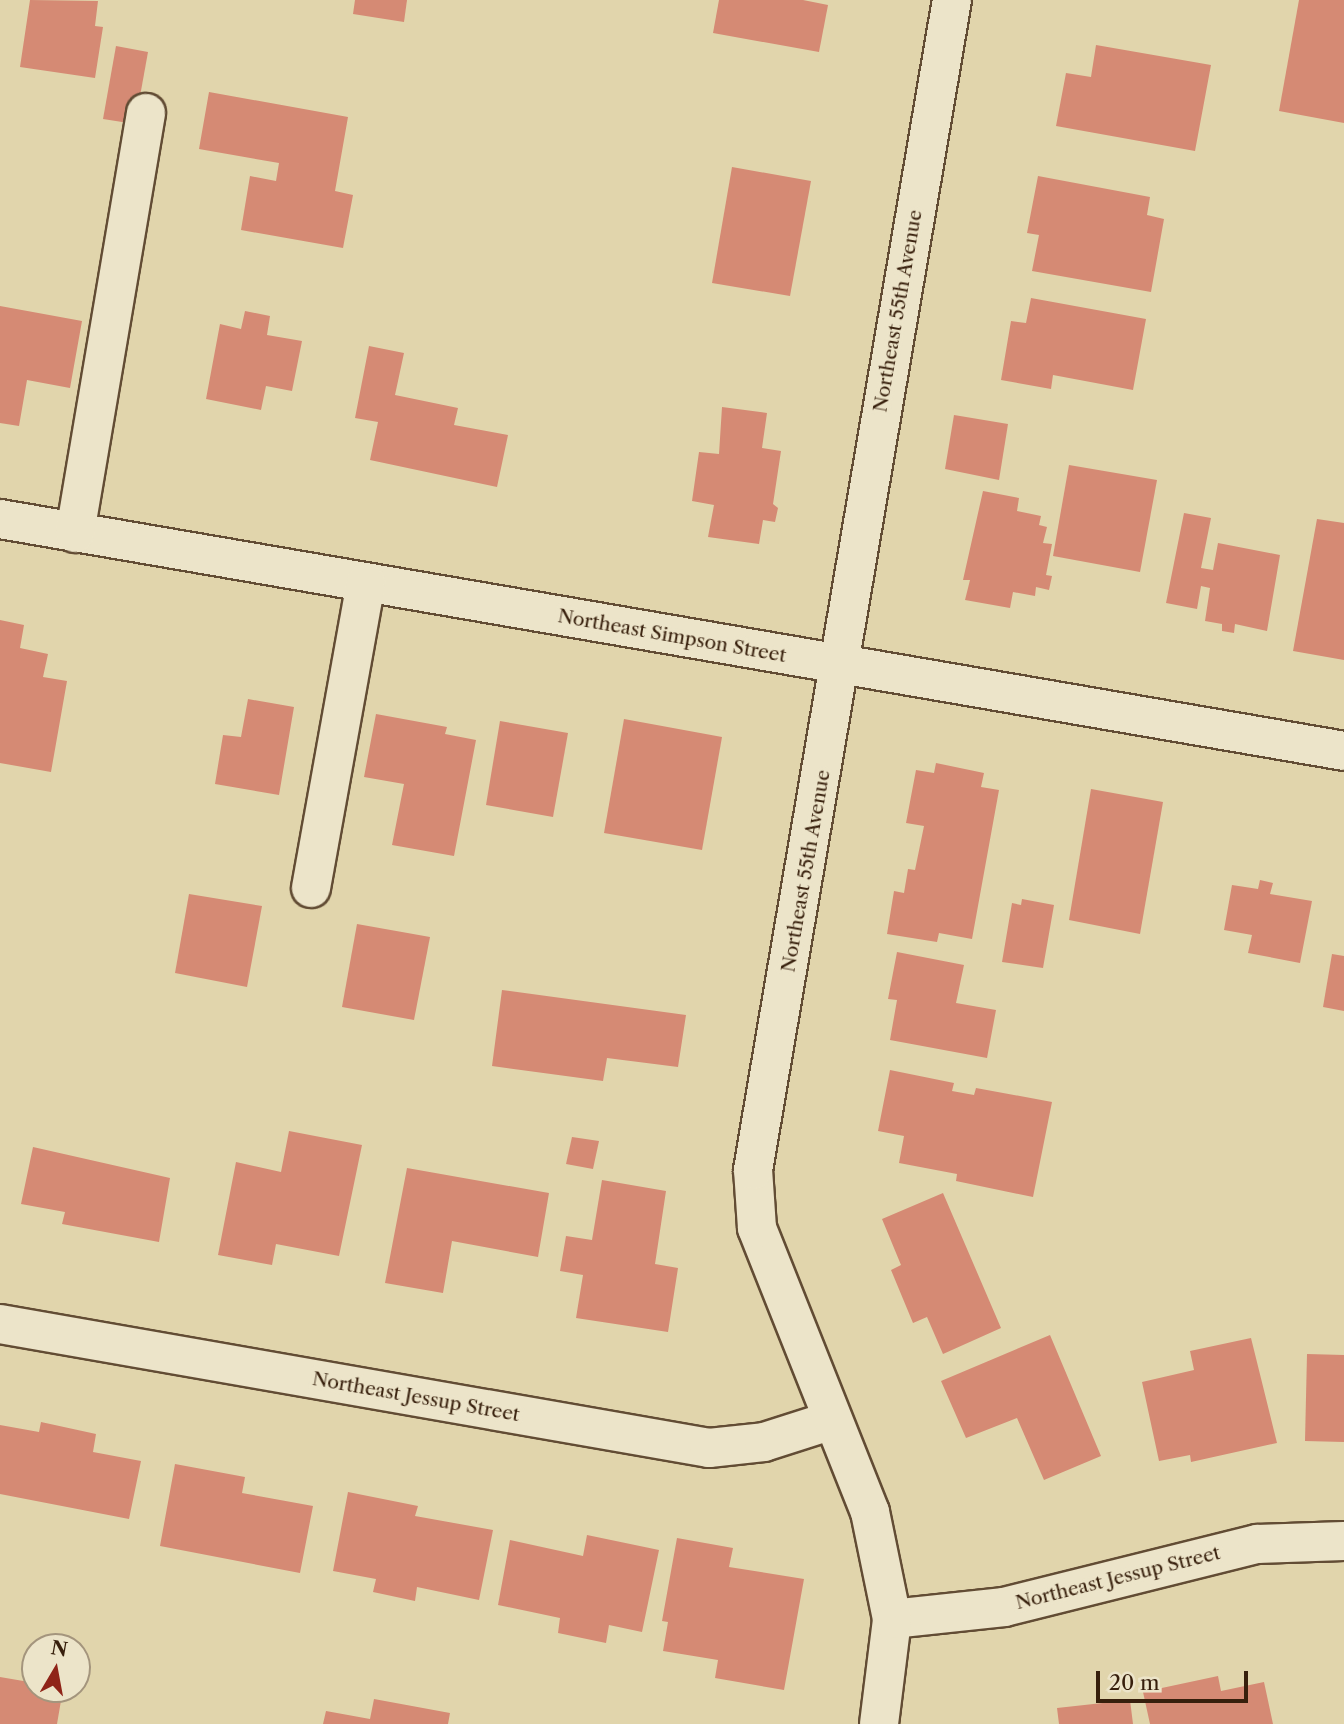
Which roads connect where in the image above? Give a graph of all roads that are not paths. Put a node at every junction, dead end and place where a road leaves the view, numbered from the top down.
1 (952, 0) edge
2 (146, 113) dead end
3 (0, 519) edge
4 (75, 533) junction
5 (366, 583) junction
6 (837, 664) junction
7 (1344, 751) edge
8 (311, 888) dead end
9 (0, 1324) edge
10 (830, 1421) junction
11 (1344, 1541) edge
12 (892, 1619) junction
13 (879, 1724) edge

1 - 6 street, Northeast 55th Avenue
2 - 4 street
3 - 4 street, Northeast Simpson Street
4 - 5 street, Northeast Simpson Street
5 - 6 street, Northeast Simpson Street
5 - 8 street
6 - 7 street, Northeast Simpson Street
6 - 10 street, Northeast 55th Avenue
9 - 10 street, Northeast Jessup Street
10 - 12 street, Northeast 55th Avenue
11 - 12 street, Northeast Jessup Street
12 - 13 street, Northeast 55th Avenue

